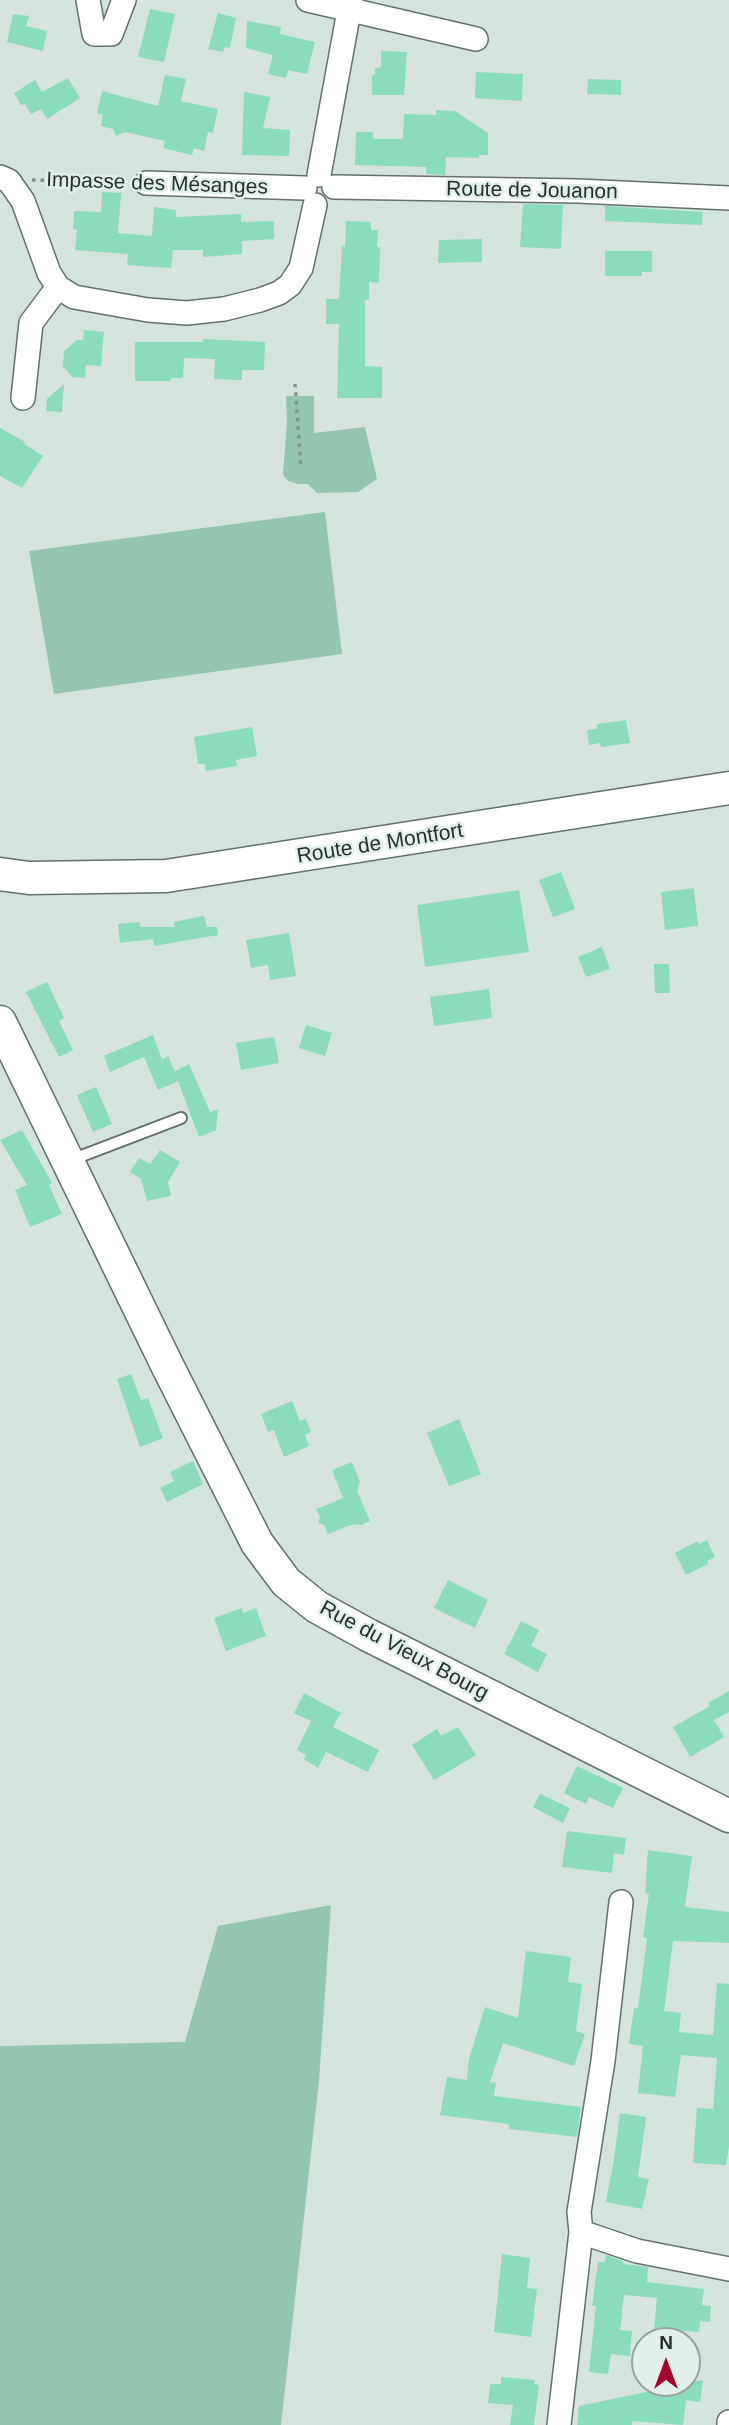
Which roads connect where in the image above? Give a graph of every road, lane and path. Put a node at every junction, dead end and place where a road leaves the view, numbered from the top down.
1 (88, 0) edge
2 (124, 0) edge
3 (308, 0) edge
4 (351, 5) edge
5 (476, 39) dead end
6 (5, 179) edge
7 (146, 183) joint
8 (318, 189) junction
9 (729, 198) edge
10 (58, 287) junction
11 (295, 384) dead end
12 (23, 398) dead end
13 (301, 469) dead end
14 (729, 788) edge
15 (10, 879) edge
16 (0, 1022) edge
17 (181, 1118) dead end
18 (68, 1161) junction
19 (729, 1816) edge
20 (621, 1902) dead end
21 (581, 2232) junction
22 (729, 2269) edge
23 (559, 2425) edge

1 - 2 street
3 - 4 street
4 - 5 street
4 - 8 street
6 - 7 path, Impasse des Mésanges
6 - 10 street
7 - 8 street, Impasse des Mésanges
8 - 9 street, Route de Jouanon
8 - 10 street
10 - 12 street
11 - 13 path
14 - 15 street, Route de Montfort
16 - 18 street, Rue du Vieux Bourg
17 - 18 lane
18 - 19 street, Rue du Vieux Bourg
20 - 21 street
21 - 22 street
21 - 23 street

